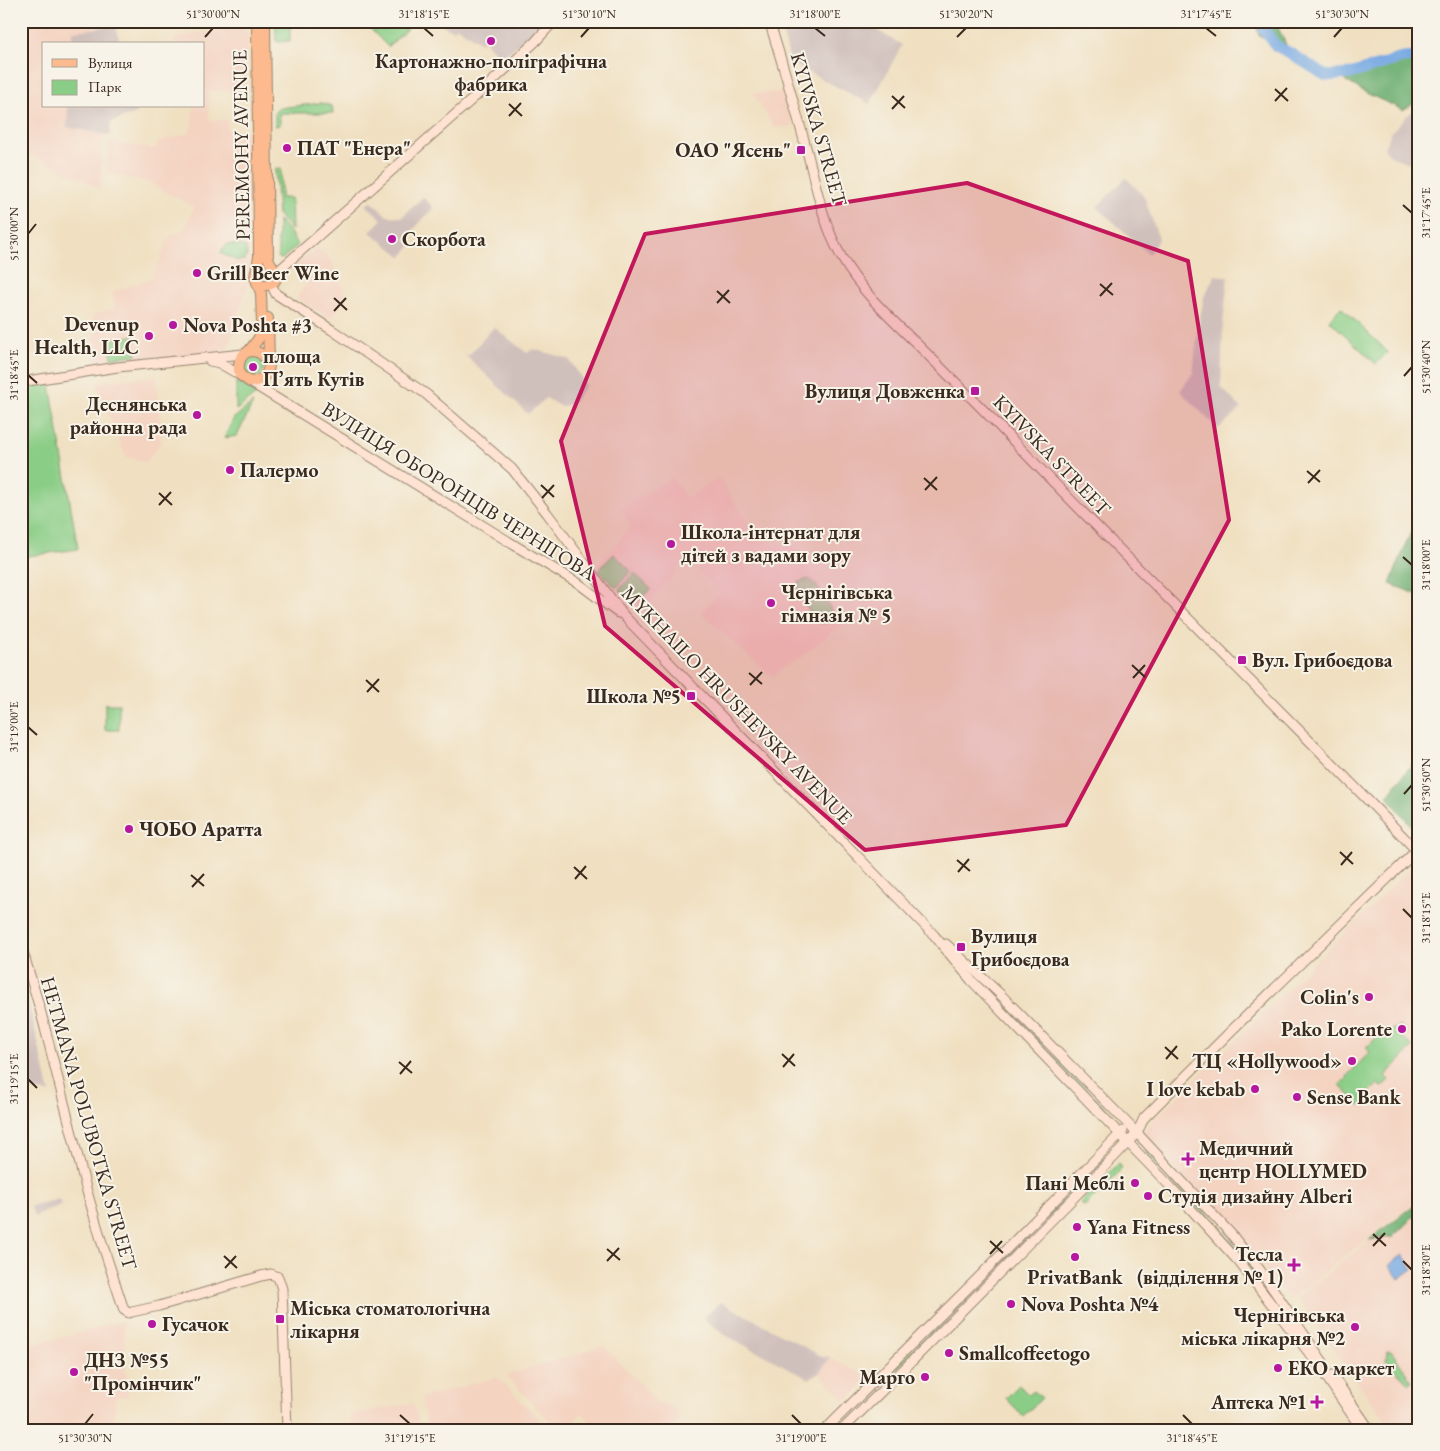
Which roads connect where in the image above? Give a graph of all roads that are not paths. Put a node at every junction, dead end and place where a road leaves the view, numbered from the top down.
1 (257, 21) edge
2 (265, 21) edge
3 (554, 21) edge
4 (769, 21) edge
5 (262, 87) junction
6 (258, 268) junction
7 (274, 270) junction
8 (258, 283) junction
9 (271, 284) junction
10 (246, 353) junction
11 (205, 359) junction
12 (269, 364) junction
13 (240, 375) junction
14 (21, 382) edge
15 (250, 382) junction
16 (589, 571) junction
17 (578, 583) junction
18 (624, 616) junction
19 (1417, 849) edge
20 (934, 935) junction
21 (21, 945) edge
22 (990, 985) junction
23 (983, 992) junction
24 (1144, 1118) junction
25 (1129, 1125) junction
26 (1137, 1133) junction
27 (1120, 1135) junction
28 (1128, 1143) junction
29 (287, 1430) edge
30 (825, 1430) edge
31 (842, 1430) edge
32 (1362, 1430) edge
33 (1370, 1430) edge

1 - 5 main road, PEREMOHY AVENUE
2 - 5 main road, PEREMOHY AVENUE
3 - 7 main road
4 - 19 main road, KYIVSKA STREET
5 - 6 main road, PEREMOHY AVENUE
5 - 7 main road, PEREMOHY AVENUE
6 - 7 main road
6 - 8 main road
7 - 9 main road
8 - 9 main road
8 - 10 main road
9 - 12 main road
9 - 16 main road, MYKHAILO HRUSHEVSKY AVENUE
10 - 11 main road
10 - 12 main road
10 - 13 main road
11 - 13 main road
11 - 14 main road
12 - 15 main road
13 - 15 main road
15 - 17 main road, ВУЛИЦЯ ОБОРОНЦІВ ЧЕРНІГОВА
16 - 17 main road
16 - 18 main road, MYKHAILO HRUSHEVSKY AVENUE
17 - 18 main road, ВУЛИЦЯ ОБОРОНЦІВ ЧЕРНІГОВА
18 - 20 main road, MYKHAILO HRUSHEVSKY AVENUE
19 - 24 main road
20 - 22 main road, MYKHAILO HRUSHEVSKY AVENUE
20 - 23 main road, MYKHAILO HRUSHEVSKY AVENUE
21 - 29 main road, HETMANA POLUBOTKA STREET
22 - 23 main road
22 - 25 main road, MYKHAILO HRUSHEVSKY AVENUE
23 - 27 main road, MYKHAILO HRUSHEVSKY AVENUE
24 - 25 main road
24 - 26 main road
25 - 26 main road, MYKHAILO HRUSHEVSKY AVENUE
25 - 27 main road
26 - 28 main road
26 - 33 main road, MYKHAILO HRUSHEVSKY AVENUE
27 - 28 main road, MYKHAILO HRUSHEVSKY AVENUE
27 - 30 main road
28 - 31 main road
28 - 32 main road, MYKHAILO HRUSHEVSKY AVENUE

